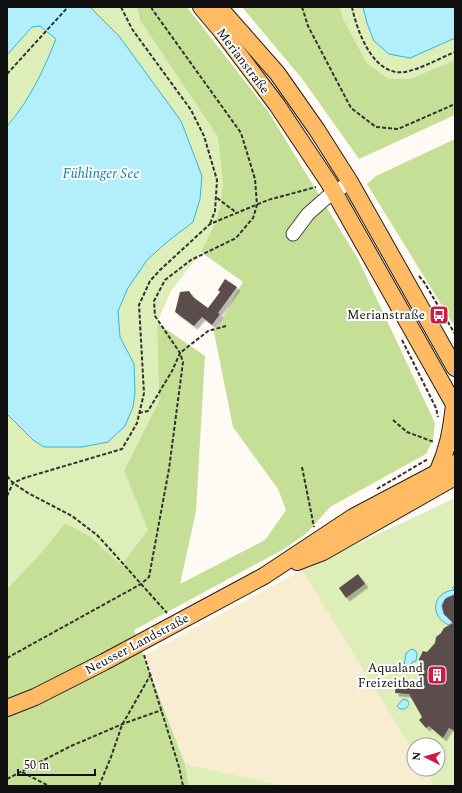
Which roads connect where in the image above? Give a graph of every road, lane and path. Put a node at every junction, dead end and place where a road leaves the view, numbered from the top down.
1 (68, 7) edge
2 (121, 7) edge
3 (152, 7) edge
4 (201, 7) edge
5 (219, 7) edge
6 (302, 7) edge
7 (352, 7) edge
8 (455, 52) edge
9 (7, 74) edge
10 (455, 104) edge
11 (350, 182) junction
12 (319, 186) dead end
13 (335, 193) junction
14 (217, 198) junction
15 (257, 206) junction
16 (237, 213) junction
17 (210, 224) junction
18 (293, 234) dead end
19 (226, 326) dead end
20 (180, 353) junction
21 (455, 368) edge
22 (455, 405) edge
23 (139, 413) junction
24 (393, 420) dead end
25 (434, 447) dead end
26 (430, 456) dead end
27 (455, 463) edge
28 (302, 467) dead end
29 (7, 476) edge
30 (455, 477) edge
31 (438, 479) junction
32 (12, 483) junction
33 (455, 487) edge
34 (373, 490) dead end
35 (7, 496) edge
36 (315, 529) dead end
37 (141, 584) junction
38 (174, 624) junction
39 (140, 643) junction
40 (7, 658) edge
41 (151, 674) junction
42 (7, 708) edge
43 (162, 710) junction
44 (122, 725) junction
45 (21, 772) junction
46 (7, 779) edge
47 (49, 786) edge
48 (99, 786) edge
49 (183, 786) edge

1 - 9 path
2 - 14 path
3 - 15 path
4 - 13 main road, Merianstraße
5 - 11 main road, Merianstraße
6 - 10 path
7 - 8 path
11 - 13 lane
11 - 21 main road, Merianstraße
12 - 15 path
13 - 18 lane
13 - 22 main road, Merianstraße
14 - 16 path
14 - 17 path
15 - 16 path
15 - 20 path
16 - 17 path
17 - 23 path
19 - 20 path
20 - 23 path
20 - 37 path
22 - 31 main road
23 - 32 path
24 - 25 path
26 - 34 path
27 - 31 main road, Neusser Landstraße
28 - 36 path
29 - 32 path
30 - 31 main road, Neusser Landstraße
31 - 33 main road
31 - 38 main road, Neusser Landstraße
32 - 35 path
32 - 37 path
37 - 38 path
37 - 40 path
38 - 39 main road, Neusser Landstraße
39 - 41 path
39 - 42 main road, Neusser Landstraße
41 - 43 path
41 - 44 path
43 - 44 path
43 - 49 path
44 - 45 path
44 - 48 path
45 - 46 path
45 - 47 path

